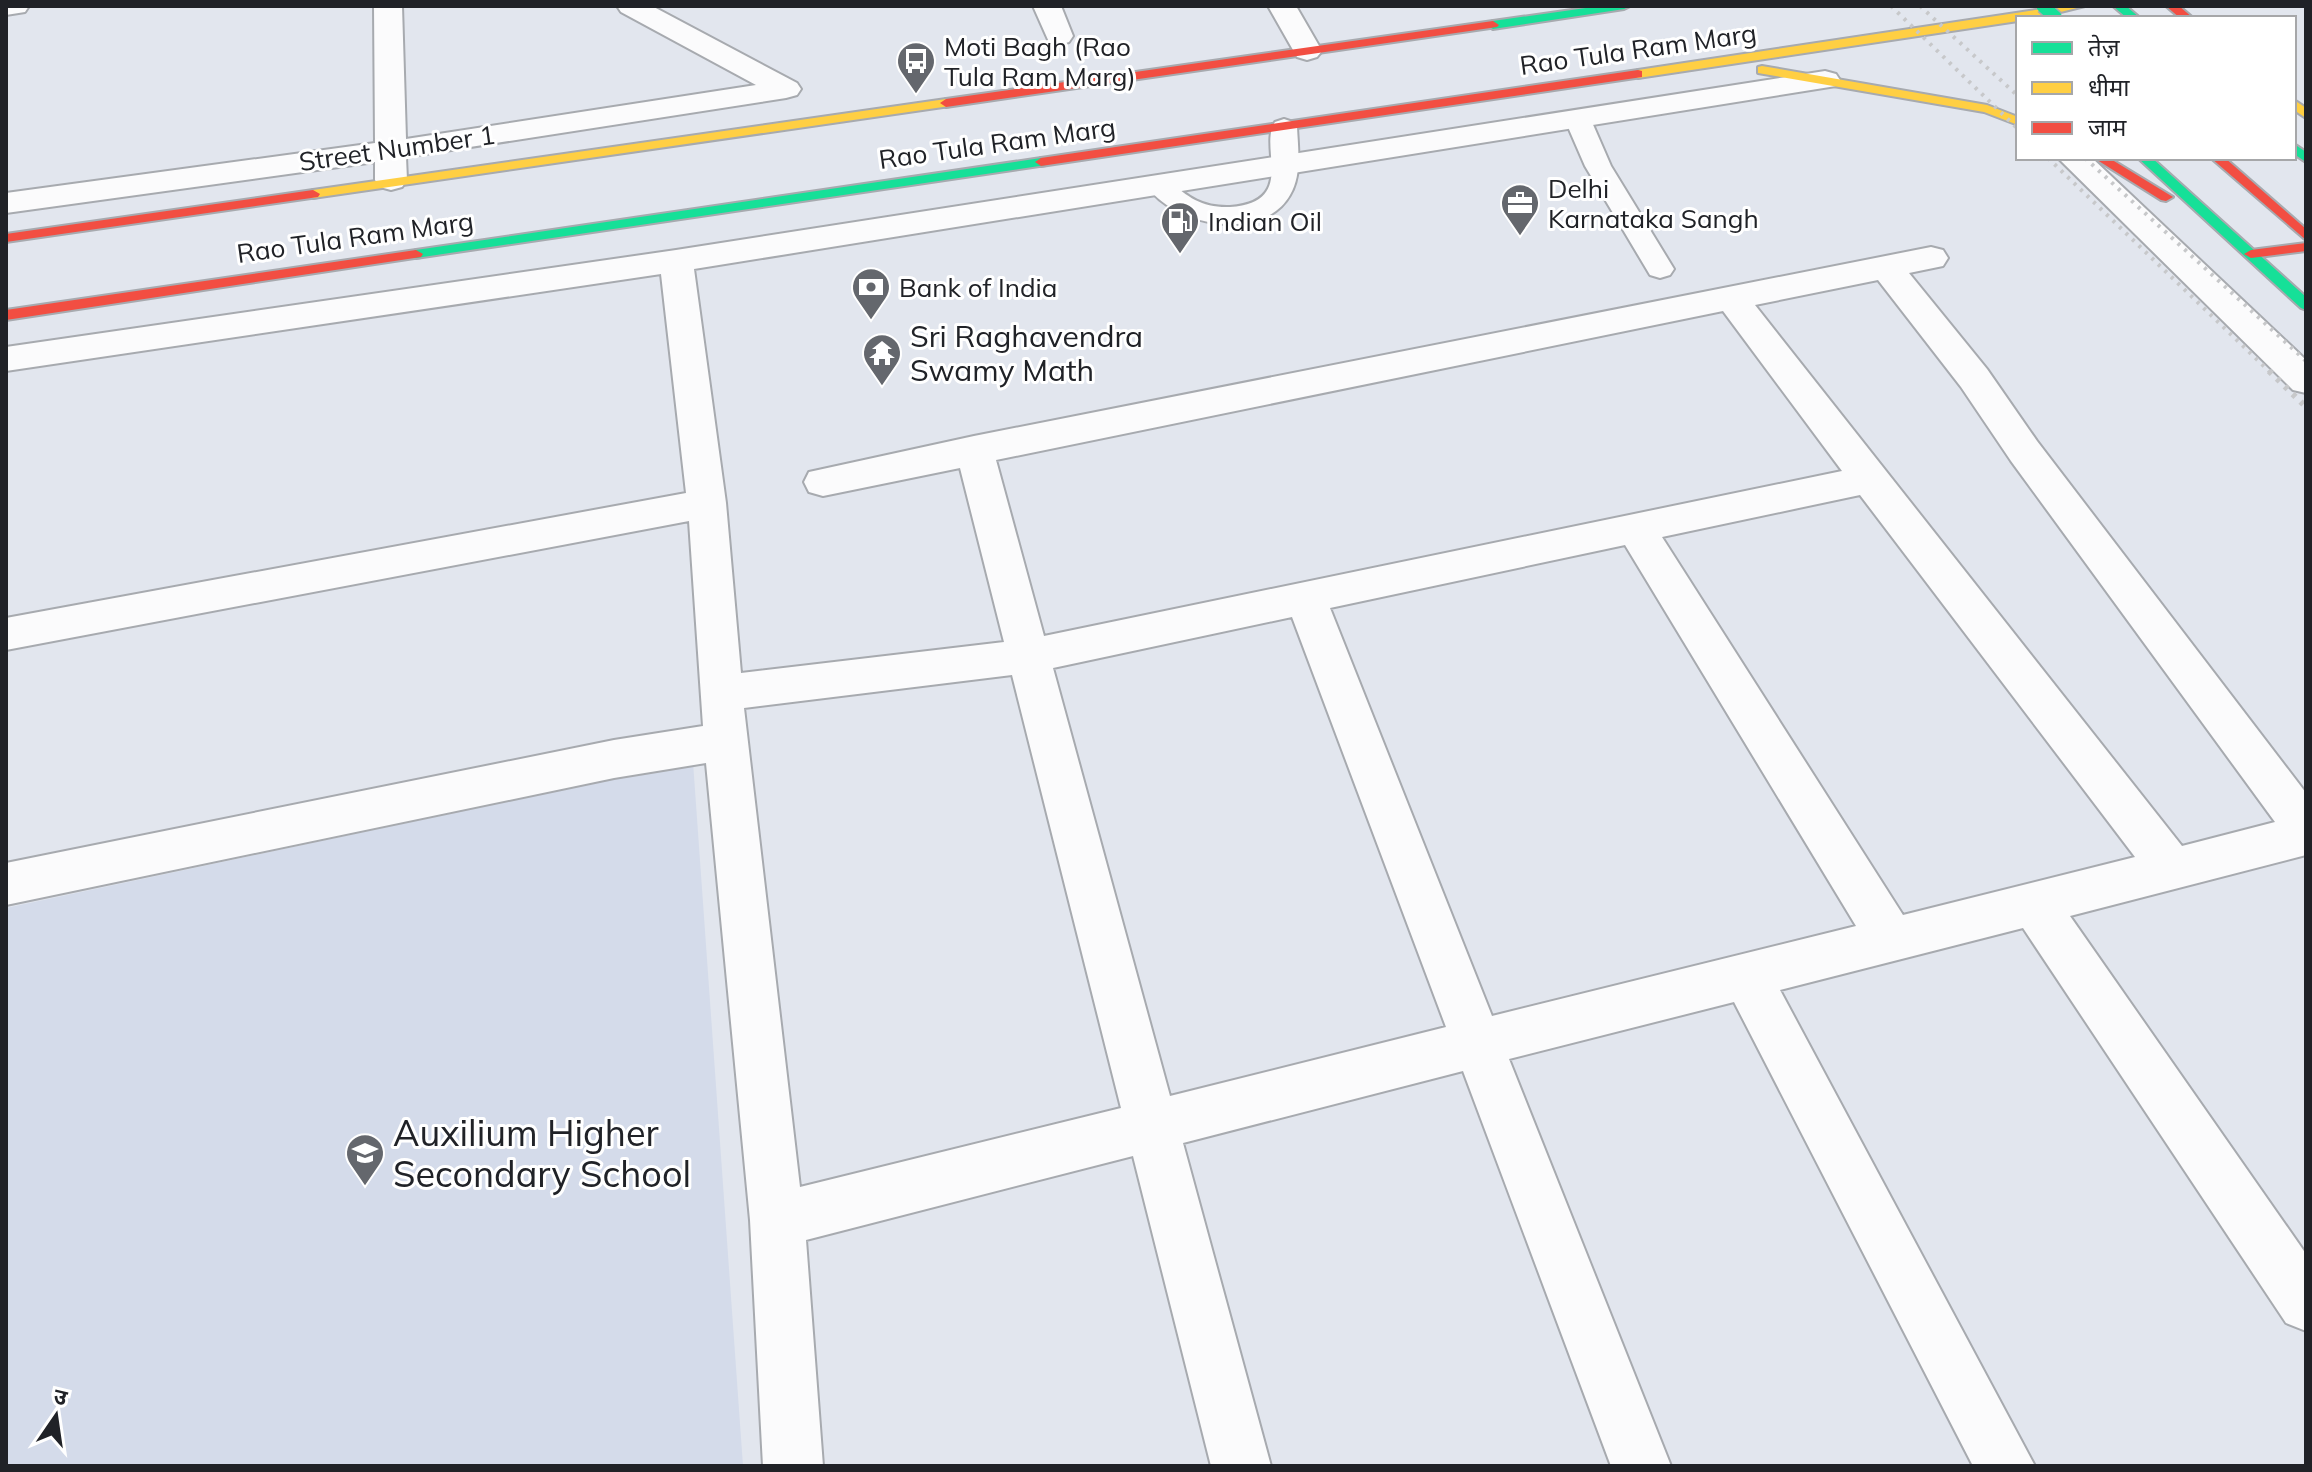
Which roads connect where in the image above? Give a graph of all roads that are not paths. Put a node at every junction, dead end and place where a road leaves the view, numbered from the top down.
1 (15, 6) edge
2 (388, 6) edge
3 (631, 6) edge
4 (1047, 6) edge
5 (1282, 6) edge
6 (1624, 6) edge
7 (1975, 6) edge
8 (2079, 6) edge
9 (6, 7) edge
10 (2029, 16) edge
11 (2016, 20) edge
12 (2000, 28) junction
13 (1059, 36) dead end
14 (1307, 51) junction
15 (1717, 63) junction
16 (1825, 80) junction
17 (1578, 120) junction
18 (2016, 120) edge
19 (1284, 127) junction
20 (392, 150) junction
21 (2076, 160) edge
22 (2103, 160) edge
23 (2146, 160) edge
24 (2219, 160) edge
25 (1285, 167) junction
26 (391, 183) junction
27 (6, 203) edge
28 (2229, 235) junction
29 (2306, 236) edge
30 (6, 238) edge
31 (2306, 247) edge
32 (2251, 254) junction
33 (1931, 258) dead end
34 (676, 261) junction
35 (1886, 267) junction
36 (1660, 269) dead end
37 (1731, 298) junction
38 (2306, 305) edge
39 (6, 315) edge
40 (6, 359) edge
41 (2306, 381) edge
42 (974, 449) junction
43 (1869, 479) junction
44 (823, 482) dead end
45 (707, 503) junction
46 (1635, 528) junction
47 (1305, 597) junction
48 (6, 634) edge
49 (1029, 656) junction
50 (721, 693) junction
51 (726, 741) junction
52 (2306, 828) edge
53 (2306, 835) edge
54 (2172, 869) junction
55 (6, 884) edge
56 (2034, 903) junction
57 (1891, 939) junction
58 (1746, 976) junction
59 (1479, 1043) junction
60 (1151, 1125) junction
61 (777, 1220) junction
62 (2306, 1303) edge
63 (793, 1466) edge
64 (1241, 1466) edge
65 (1641, 1466) edge
66 (2005, 1466) edge

1 - 9 street
2 - 20 street
3 - 20 street, Street Number 1
4 - 13 street
5 - 14 street
6 - 14 main road, Rao Tula Ram Marg
7 - 12 main road
8 - 10 main road, Rao Tula Ram Marg
11 - 12 main road, Rao Tula Ram Marg
12 - 15 main road, Rao Tula Ram Marg
14 - 26 main road, Rao Tula Ram Marg
15 - 16 main road
15 - 19 main road, Rao Tula Ram Marg
16 - 17 street
16 - 18 main road
17 - 25 street
17 - 36 lane
19 - 25 lane
19 - 39 main road, Rao Tula Ram Marg
20 - 26 street
20 - 27 street, Street Number 1
21 - 41 street
22 - 28 main road
23 - 28 main road
24 - 29 main road
25 - 34 street
26 - 30 main road, Rao Tula Ram Marg
28 - 32 main road
31 - 32 main road
32 - 38 main road
33 - 35 street
34 - 40 street
34 - 45 street
35 - 37 street
35 - 52 street
37 - 42 street
37 - 43 street
42 - 44 street
42 - 49 street
43 - 46 street
43 - 54 street
45 - 48 street
45 - 50 street
46 - 47 street
46 - 57 street
47 - 49 street
47 - 59 street
49 - 50 street
49 - 60 street
50 - 51 street
51 - 55 street
51 - 61 street
53 - 54 street
54 - 56 street
56 - 57 street
56 - 62 street
57 - 58 street
58 - 59 street
58 - 66 street
59 - 60 street
59 - 65 street
60 - 61 street
60 - 64 street
61 - 63 street

